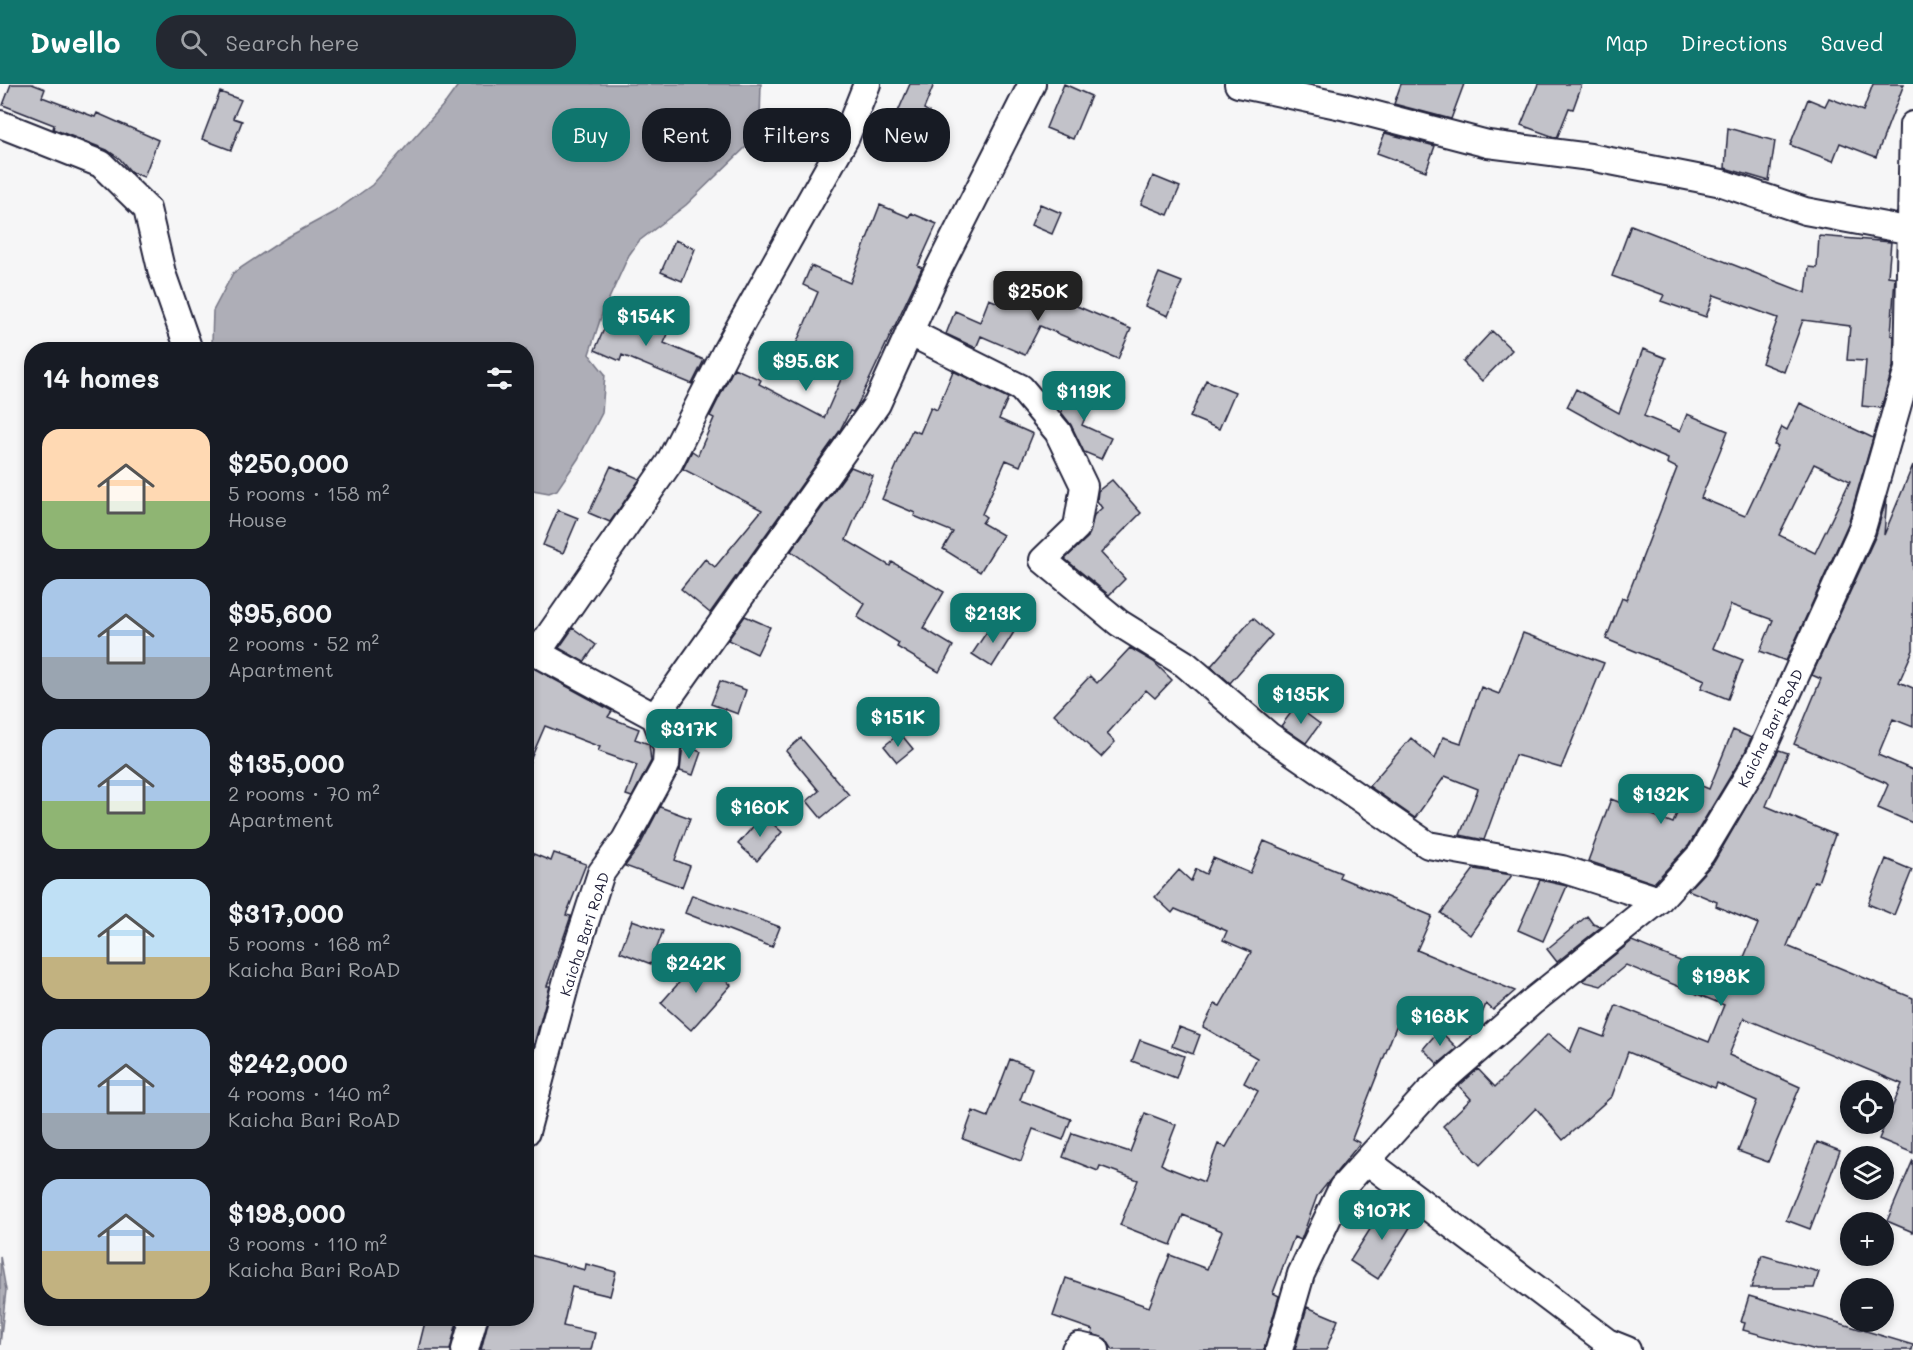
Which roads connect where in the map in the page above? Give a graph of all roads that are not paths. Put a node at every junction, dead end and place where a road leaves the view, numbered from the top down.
1 (867, 84) edge
2 (1032, 84) edge
3 (1238, 84) edge
4 (0, 124) edge
5 (1913, 125) edge
6 (1912, 231) edge
7 (909, 332) junction
8 (186, 342) edge
9 (534, 646) edge
10 (534, 650) edge
11 (655, 717) junction
12 (1659, 900) junction
13 (534, 1102) edge
14 (1367, 1161) junction
15 (472, 1326) edge
16 (465, 1350) edge
17 (1075, 1350) edge
18 (1096, 1350) edge
19 (1279, 1350) edge
20 (1627, 1350) edge

1 - 9 street
2 - 7 street
3 - 6 street
4 - 8 street
5 - 6 street, Kaicha Bari RoAD
6 - 12 street, Kaicha Bari RoAD
7 - 11 street
7 - 12 street
10 - 11 street
11 - 13 street, Kaicha Bari RoAD
12 - 14 street, Kaicha Bari RoAD
14 - 19 street, Kaicha Bari RoAD
14 - 20 street
15 - 16 street
17 - 18 street

